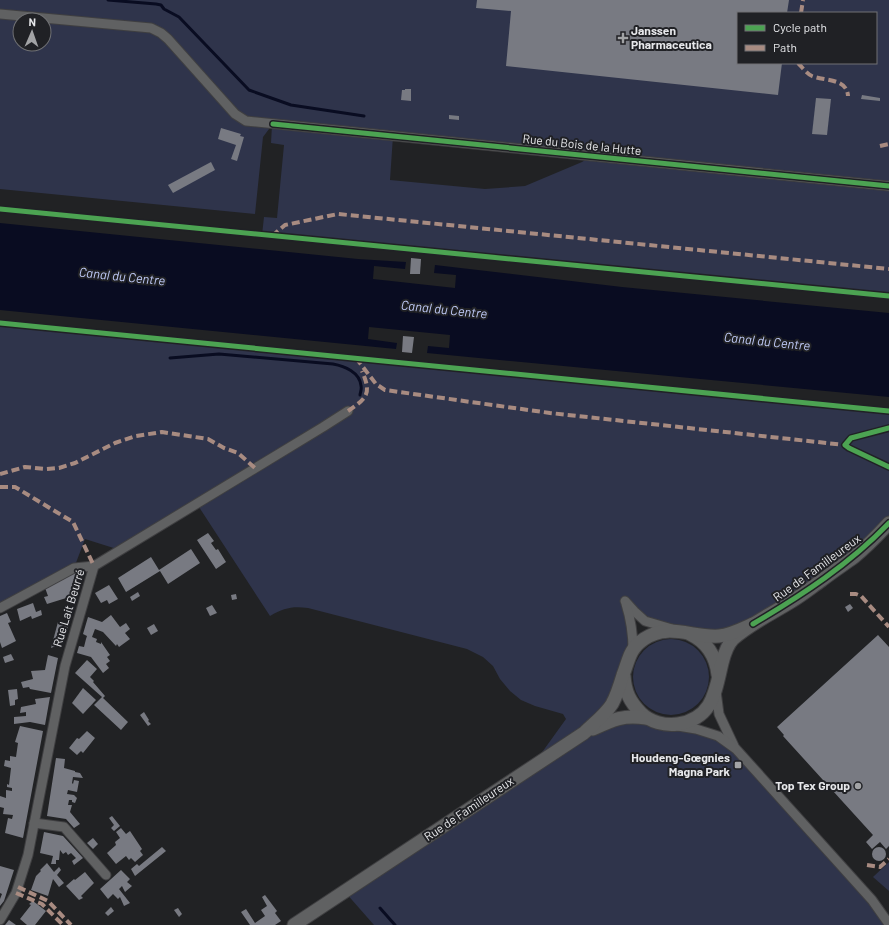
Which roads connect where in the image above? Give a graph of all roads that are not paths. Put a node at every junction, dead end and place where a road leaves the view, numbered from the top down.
1 (0, 14) edge
2 (889, 186) edge
3 (348, 411) dead end
4 (889, 523) edge
5 (94, 566) junction
6 (0, 608) edge
7 (753, 624) junction
8 (681, 631) junction
9 (633, 650) junction
10 (624, 674) junction
11 (717, 685) junction
12 (646, 718) junction
13 (672, 725) junction
14 (584, 733) junction
15 (736, 749) junction
16 (34, 823) junction
17 (106, 875) dead end
18 (872, 900) junction
19 (889, 913) edge
20 (0, 920) edge
21 (889, 924) edge
22 (294, 925) edge

1 - 2 street, Rue du Bois de la Hutte
3 - 5 street, Rue Lait Beurré
4 - 7 street, Rue de Familleureux
5 - 6 street
5 - 16 street, Rue Lait Beurré
7 - 8 street, Rue de Familleureux
7 - 11 street, Rue de Familleureux
8 - 9 street, Rue de Familleureux
8 - 9 street
8 - 11 street
9 - 10 street, Rue de Familleureux
10 - 12 street, Rue de Familleureux
10 - 14 street, Rue de Familleureux
11 - 13 street, Rue de Familleureux
11 - 15 street
12 - 13 street, Rue de Familleureux
12 - 14 street
13 - 15 street
14 - 22 street, Rue de Familleureux
15 - 18 street
16 - 17 street
16 - 20 street, Rue Lait Beurré
18 - 19 street
18 - 21 street

